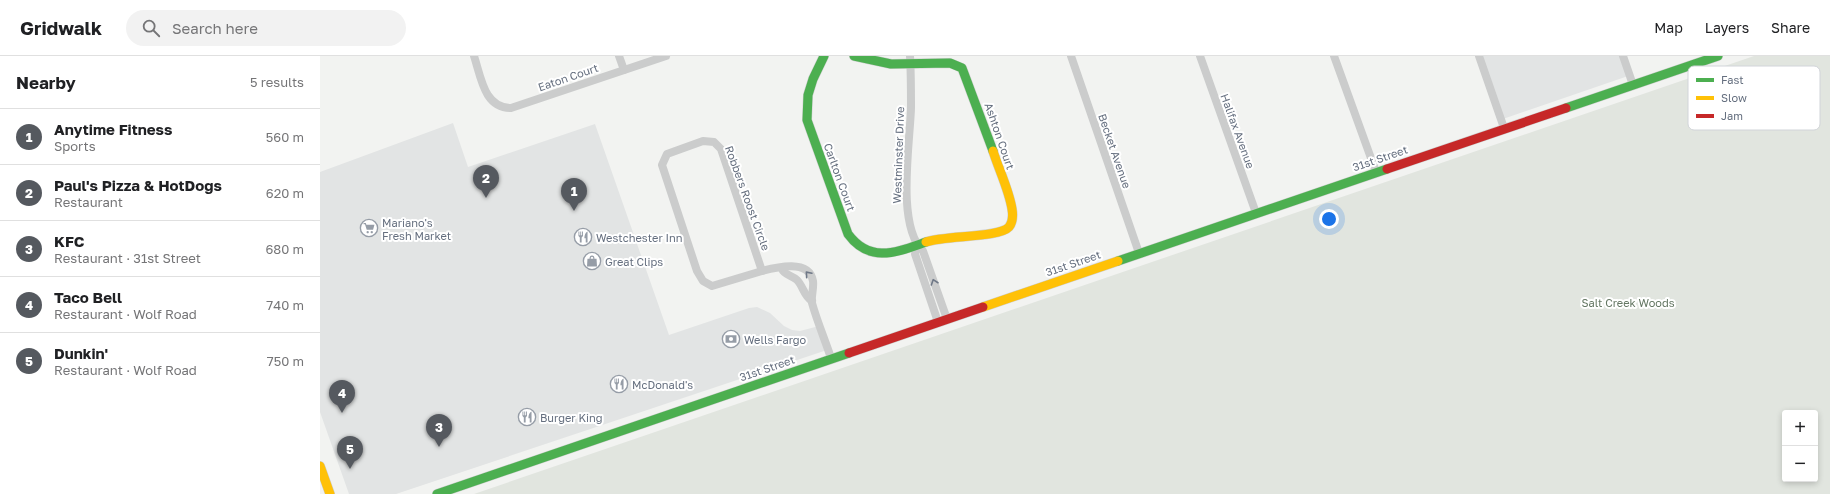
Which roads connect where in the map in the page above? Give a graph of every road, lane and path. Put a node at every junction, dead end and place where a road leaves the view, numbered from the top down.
1 (474, 56) edge
2 (619, 56) edge
3 (666, 56) edge
4 (824, 56) edge
5 (854, 56) edge
6 (1071, 56) edge
7 (1200, 56) edge
8 (1334, 56) edge
9 (1479, 56) edge
10 (1623, 56) edge
11 (1718, 56) edge
12 (910, 61) edge
13 (1688, 66) edge
14 (1689, 66) edge
15 (624, 70) junction
16 (1633, 85) junction
17 (1504, 128) junction
18 (1376, 172) junction
19 (1256, 213) junction
20 (917, 245) junction
21 (1139, 253) junction
22 (782, 268) junction
23 (762, 270) junction
24 (812, 301) junction
25 (947, 319) junction
26 (938, 322) junction
27 (832, 358) junction
28 (320, 466) edge
29 (330, 494) edge
30 (437, 494) edge

1 - 15 street, Eaton Court
2 - 15 street
3 - 15 street, Eaton Court
4 - 20 main road, Carlton Court
5 - 12 main road, Ashton Court
6 - 21 street, Becket Avenue
7 - 19 street, Halifax Avenue
8 - 18 street
9 - 17 street
10 - 16 street
11 - 14 main road, 31st Street
12 - 20 street, Westminster Drive
12 - 20 main road, Ashton Court
13 - 16 main road, 31st Street
16 - 17 main road, 31st Street
17 - 18 main road, 31st Street
18 - 19 main road, 31st Street
19 - 21 main road, 31st Street
25 -> 20 street, Westminster Drive
20 - 26 street
21 - 25 main road, 31st Street
22 - 23 street, Robbers Roost Circle
22 - 24 street, Robbers Roost Circle
24 -> 22 street, Robbers Roost Circle
23 - 23 street, Robbers Roost Circle
24 - 27 street, Robbers Roost Circle
25 - 26 main road, 31st Street
26 - 27 main road, 31st Street
27 - 30 main road, 31st Street
28 - 29 main road

